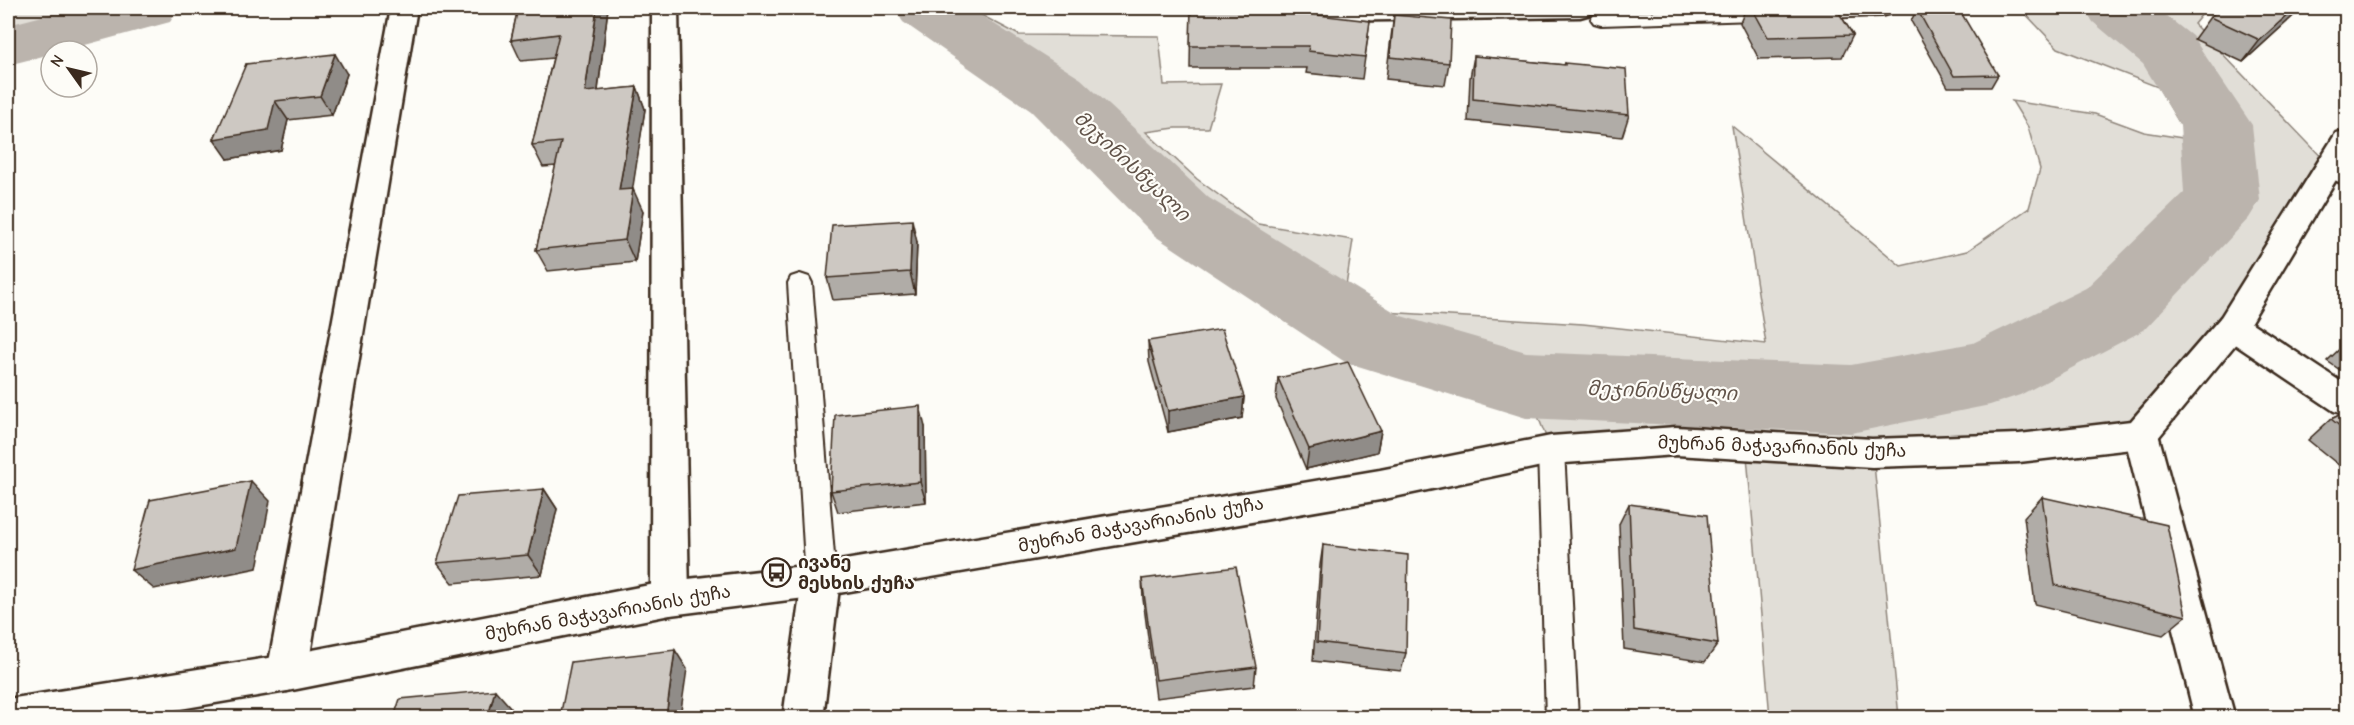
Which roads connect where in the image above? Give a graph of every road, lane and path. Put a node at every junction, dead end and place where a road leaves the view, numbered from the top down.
1 (404, 8) edge
2 (665, 8) edge
3 (1882, 10) dead end
4 (1589, 12) edge
5 (1237, 15) edge
6 (2346, 140) edge
7 (2339, 171) edge
8 (800, 283) dead end
9 (2232, 326) junction
10 (2346, 402) edge
11 (2141, 434) junction
12 (1551, 450) junction
13 (821, 580) junction
14 (670, 598) junction
15 (287, 673) junction
16 (8, 717) edge
17 (803, 717) edge
18 (1562, 717) edge
19 (2215, 717) edge

1 - 15 street
2 - 14 street
3 - 4 lane
4 - 5 street
6 - 7 street
7 - 9 street
8 - 13 lane
9 - 10 street
9 - 11 street
11 - 12 street, მუხრან მაჭავარიანის ქუჩა
11 - 19 street
12 - 13 street, მუხრან მაჭავარიანის ქუჩა
12 - 18 lane
13 - 14 street, მუხრან მაჭავარიანის ქუჩა
13 - 17 street
14 - 15 street, მუხრან მაჭავარიანის ქუჩა
15 - 16 street, მუხრან მაჭავარიანის ქუჩა

